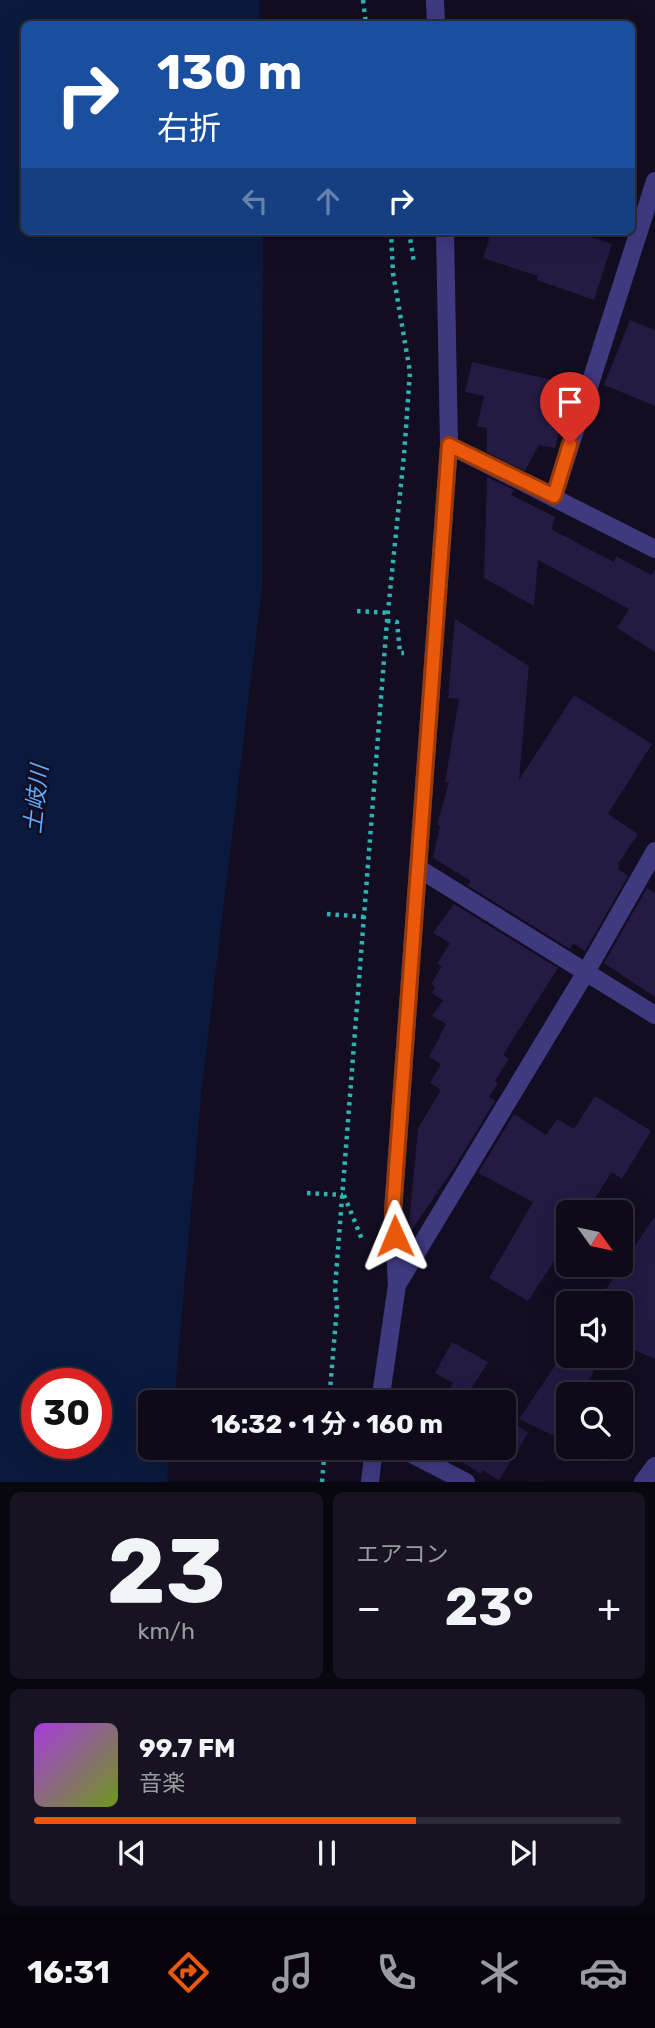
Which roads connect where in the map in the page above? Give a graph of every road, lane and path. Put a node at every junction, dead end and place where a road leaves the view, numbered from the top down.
1 (363, 0) edge
2 (435, 0) edge
3 (366, 21) edge
4 (436, 21) edge
5 (655, 181) edge
6 (391, 235) edge
7 (445, 235) edge
8 (449, 445) junction
9 (554, 496) junction
10 (655, 549) edge
11 (357, 611) dead end
12 (388, 613) junction
13 (387, 621) junction
14 (400, 653) dead end
15 (655, 851) edge
16 (418, 868) junction
17 (327, 914) dead end
18 (365, 917) junction
19 (586, 972) junction
20 (655, 1015) edge
21 (307, 1193) dead end
22 (343, 1195) junction
23 (364, 1245) dead end
24 (397, 1285) junction
25 (330, 1390) edge
26 (382, 1390) edge
27 (324, 1460) edge
28 (373, 1460) edge
29 (423, 1460) edge
30 (655, 1466) edge
31 (322, 1482) edge
32 (370, 1482) edge
33 (466, 1482) edge
34 (643, 1482) edge

1 - 3 path
2 - 4 street
5 - 9 street
6 - 12 path
7 - 8 street
8 - 9 street
8 - 16 street
9 - 10 street
11 - 12 path
12 - 13 path
13 - 14 path
13 - 18 path
15 - 19 street
16 - 19 street
16 - 24 street
17 - 18 path
18 - 22 path
19 - 20 street
19 - 24 street
21 - 22 path
22 - 23 path
22 - 25 path
24 - 26 street
27 - 31 path
28 - 32 street
29 - 33 street
30 - 34 street

